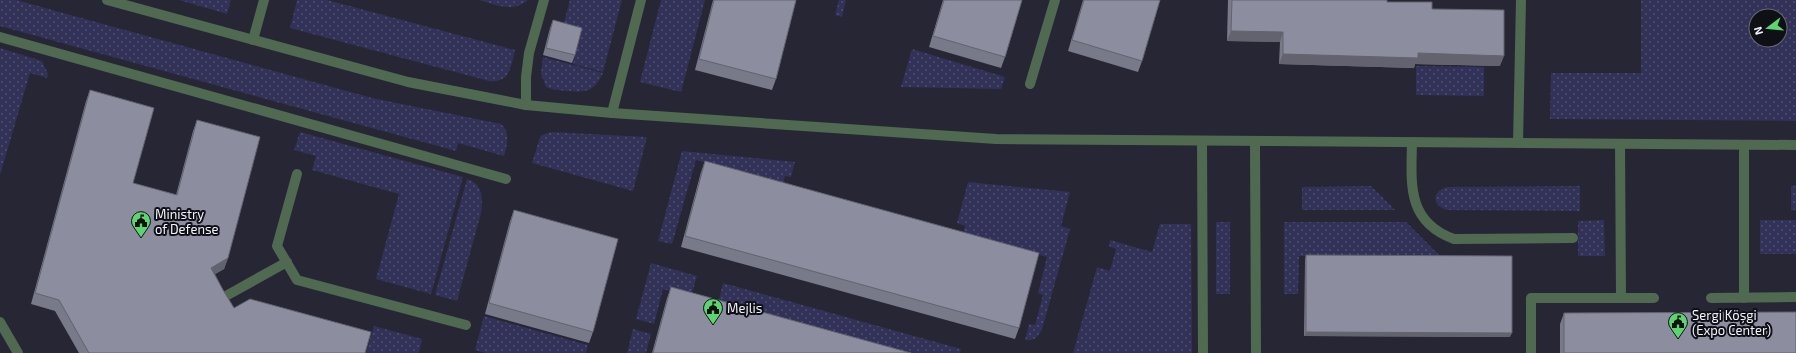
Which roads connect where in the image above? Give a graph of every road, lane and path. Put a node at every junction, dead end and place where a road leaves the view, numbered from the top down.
1 (107, 0) edge
2 (264, 0) edge
3 (544, 0) edge
4 (641, 0) edge
5 (1055, 0) edge
6 (1521, 0) edge
7 (0, 37) edge
8 (253, 40) junction
9 (1030, 84) dead end
10 (526, 105) junction
11 (612, 114) junction
12 (1202, 141) junction
13 (1255, 141) junction
14 (1412, 143) junction
15 (1518, 143) junction
16 (1620, 144) junction
17 (1744, 144) junction
18 (1796, 145) edge
19 (297, 174) dead end
20 (506, 180) dead end
21 (1573, 238) dead end
22 (287, 262) junction
23 (224, 296) edge
24 (1796, 297) edge
25 (1620, 298) junction
26 (1654, 298) dead end
27 (1711, 298) dead end
28 (1744, 298) junction
29 (0, 322) edge
30 (466, 325) dead end
31 (18, 353) edge
32 (1203, 353) edge
33 (1256, 353) edge
34 (1531, 353) edge

1 - 8 lane
2 - 8 lane
3 - 10 lane
4 - 11 lane
5 - 9 lane
6 - 15 lane
7 - 20 lane
8 - 10 lane
10 - 11 lane
11 - 12 lane
12 - 13 lane
12 - 32 lane
13 - 14 lane
13 - 33 lane
14 - 15 lane
14 - 21 lane
15 - 16 lane
16 - 17 lane
16 - 25 lane
17 - 18 lane
17 - 28 lane
19 - 22 lane
22 - 23 lane
22 - 30 lane
24 - 28 lane
25 - 26 lane
25 - 34 lane
27 - 28 lane
29 - 31 lane

